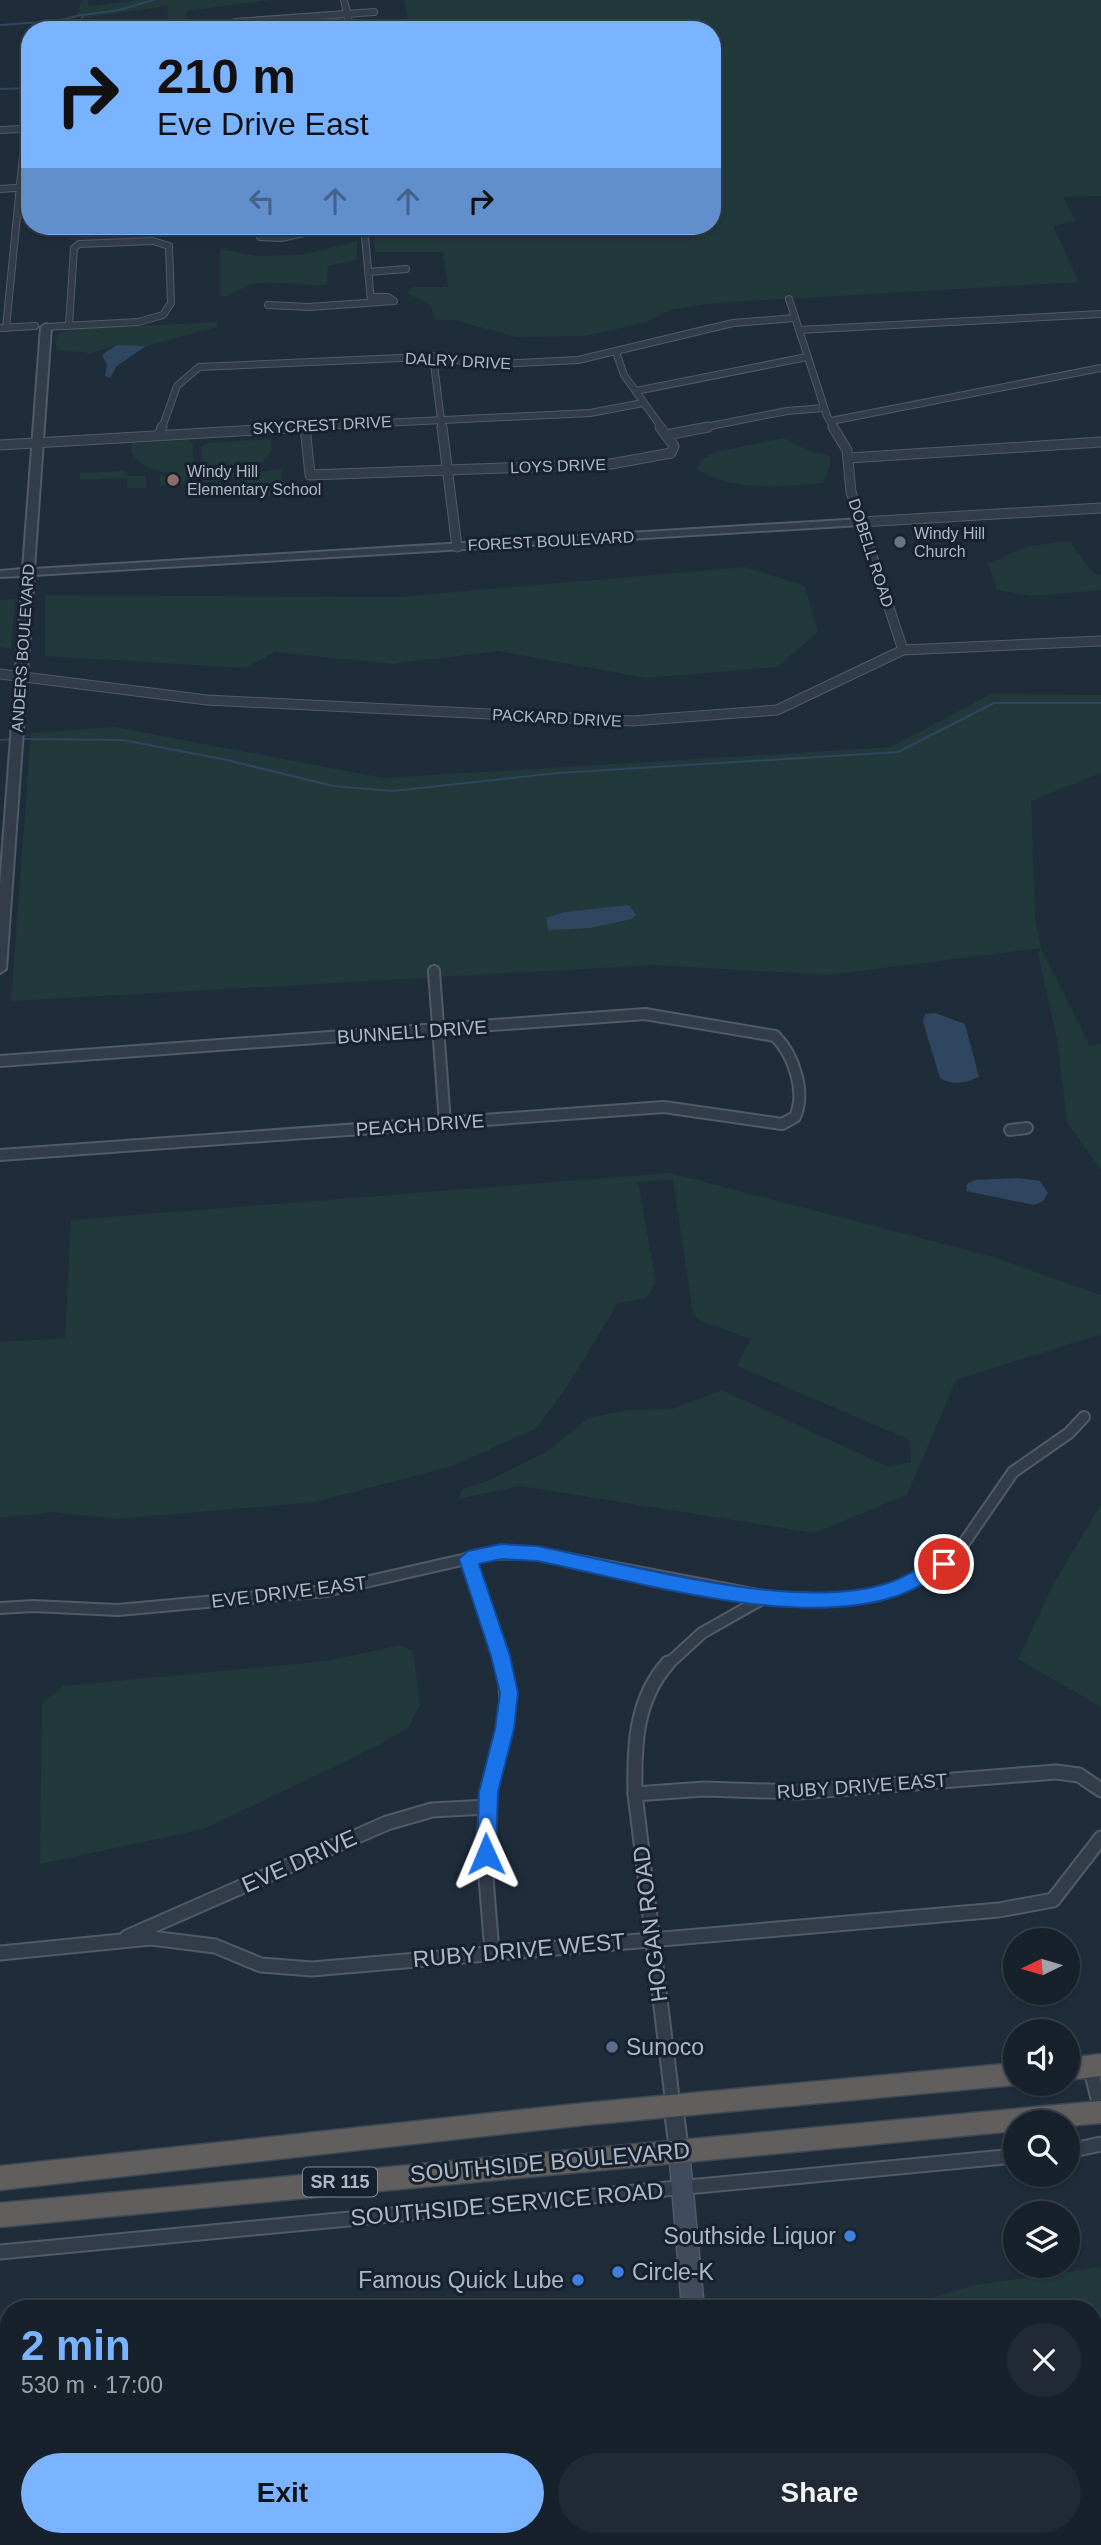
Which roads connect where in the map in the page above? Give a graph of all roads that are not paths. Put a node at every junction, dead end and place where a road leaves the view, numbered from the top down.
1 (344, 0) edge
2 (374, 12) dead end
3 (348, 14) junction
4 (280, 21) edge
5 (349, 21) edge
6 (0, 130) edge
7 (21, 130) edge
8 (21, 177) edge
9 (20, 188) junction
10 (0, 189) edge
11 (259, 235) edge
12 (299, 235) edge
13 (365, 235) edge
14 (406, 269) dead end
15 (369, 272) junction
16 (789, 299) dead end
17 (268, 305) dead end
18 (1101, 314) edge
19 (795, 318) junction
20 (41, 326) junction
21 (69, 326) junction
22 (3, 328) edge
23 (799, 330) junction
24 (616, 352) junction
25 (433, 356) junction
26 (807, 357) junction
27 (1101, 368) edge
28 (636, 391) junction
29 (643, 403) junction
30 (824, 408) junction
31 (441, 419) junction
32 (831, 421) junction
33 (305, 426) junction
34 (160, 434) junction
35 (666, 435) junction
36 (37, 442) junction
37 (1101, 442) edge
38 (0, 444) edge
39 (849, 458) junction
40 (447, 469) junction
41 (1101, 508) edge
42 (861, 522) junction
43 (457, 547) junction
44 (28, 573) junction
45 (0, 574) edge
46 (1101, 641) edge
47 (903, 650) junction
48 (0, 674) edge
49 (20, 677) junction
50 (0, 969) edge
51 (434, 971) dead end
52 (437, 1030) junction
53 (0, 1061) edge
54 (795, 1077) joint
55 (445, 1123) junction
56 (1027, 1128) dead end
57 (1010, 1130) dead end
58 (0, 1155) edge
59 (1084, 1417) dead end
60 (468, 1559) junction
61 (762, 1599) junction
62 (0, 1608) edge
63 (1101, 1790) edge
64 (635, 1794) junction
65 (487, 1807) junction
66 (1101, 1838) edge
67 (652, 1939) junction
68 (118, 1940) junction
69 (0, 1953) edge
70 (492, 1953) junction
71 (1086, 2067) edge
72 (1003, 2075) edge
73 (673, 2105) junction
74 (1101, 2111) edge
75 (1101, 2144) edge
76 (679, 2150) junction
77 (1080, 2150) edge
78 (1003, 2157) edge
79 (0, 2178) edge
80 (683, 2188) junction
81 (0, 2215) edge
82 (0, 2252) edge
83 (693, 2300) edge

1 - 3 street
2 - 3 street
3 - 4 street
3 - 5 street
6 - 7 street
8 - 9 street
9 - 10 street
9 - 22 street
11 - 12 street
13 - 15 street
14 - 15 street
15 - 17 street
16 - 19 street, DOBELL ROAD
18 - 23 street
19 - 23 street, DOBELL ROAD
19 - 24 street, DALRY DRIVE
20 - 21 street
20 - 22 street
20 - 36 street, ANDERS BOULEVARD
21 - 21 street
23 - 26 street, DOBELL ROAD
24 - 25 street, DALRY DRIVE
24 - 28 street
25 - 31 street
25 - 34 street, DALRY DRIVE
26 - 28 street
26 - 30 street, DOBELL ROAD
27 - 32 street
28 - 29 street
29 - 31 street, SKYCREST DRIVE
29 - 35 street
30 - 32 street, DOBELL ROAD
30 - 35 street
31 - 33 street, SKYCREST DRIVE
31 - 40 street
32 - 39 street, DOBELL ROAD
33 - 34 street, SKYCREST DRIVE
33 - 40 street, LOYS DRIVE
34 - 36 street, SKYCREST DRIVE
35 - 40 street, LOYS DRIVE
36 - 38 street, SKYCREST DRIVE
36 - 44 street, ANDERS BOULEVARD
37 - 39 street
39 - 42 street, DOBELL ROAD
40 - 43 street
41 - 42 street, FOREST BOULEVARD
42 - 43 street, FOREST BOULEVARD
42 - 47 street, DOBELL ROAD
43 - 44 street, FOREST BOULEVARD
44 - 45 street, FOREST BOULEVARD
44 - 49 street, ANDERS BOULEVARD
46 - 47 street, PACKARD DRIVE
47 - 49 street, PACKARD DRIVE
48 - 49 street, PACKARD DRIVE
49 - 50 street, ANDERS BOULEVARD
51 - 52 street
52 - 53 street, BUNNELL DRIVE
52 - 54 street, BUNNELL DRIVE
52 - 55 street
54 - 55 street, PEACH DRIVE
55 - 58 street, PEACH DRIVE
56 - 57 street
59 - 61 street, EVE DRIVE EAST
60 - 61 street, EVE DRIVE EAST
60 - 62 street, EVE DRIVE EAST
60 - 65 street
61 - 64 street, HOGAN ROAD
63 - 64 street, RUBY DRIVE EAST
64 - 67 street, HOGAN ROAD
65 - 68 street, EVE DRIVE
65 - 70 street
66 - 67 street, RUBY DRIVE WEST
67 - 70 street, RUBY DRIVE WEST
67 - 73 street, HOGAN ROAD
68 - 69 street
68 - 70 street, RUBY DRIVE WEST
71 - 74 street
72 - 73 highway, SOUTHSIDE BOULEVARD / SR 115
73 - 76 street, HOGAN ROAD
73 - 79 highway, SOUTHSIDE BOULEVARD / SR 115
74 - 76 highway, SOUTHSIDE BOULEVARD / SR 115
75 - 77 street
76 - 80 main road, HOGAN ROAD
76 - 81 highway, SOUTHSIDE BOULEVARD / SR 115
78 - 80 street, SOUTHSIDE SERVICE ROAD
80 - 82 street, SOUTHSIDE SERVICE ROAD
80 - 83 main road, HOGAN ROAD

